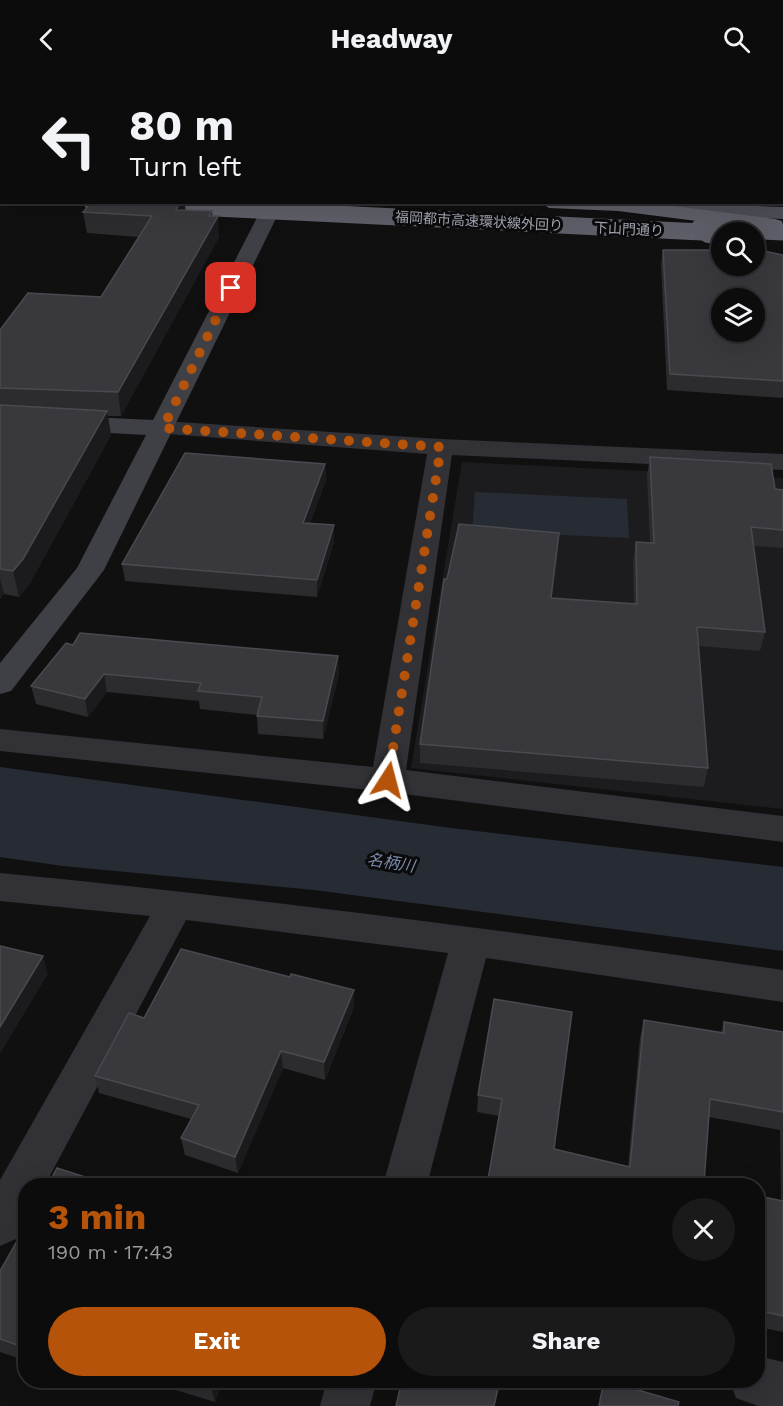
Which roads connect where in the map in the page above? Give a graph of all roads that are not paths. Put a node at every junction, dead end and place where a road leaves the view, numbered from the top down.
1 (133, 204) edge
2 (214, 204) edge
3 (584, 204) edge
4 (593, 204) edge
5 (268, 205) edge
6 (783, 215) edge
7 (783, 225) edge
8 (711, 232) edge
9 (711, 232) edge
10 (765, 235) edge
11 (783, 235) edge
12 (0, 420) edge
13 (163, 428) junction
14 (441, 447) junction
15 (783, 462) edge
16 (0, 684) edge
17 (0, 740) edge
18 (388, 780) junction
19 (783, 829) edge
20 (0, 887) edge
21 (176, 904) junction
22 (471, 941) junction
23 (783, 986) edge
24 (25, 1178) edge
25 (407, 1178) edge
26 (18, 1191) edge
27 (0, 1224) edge
28 (765, 1383) edge
29 (783, 1387) edge
30 (350, 1388) edge
31 (345, 1406) edge

1 - 8 highway, 福岡都市高速環状線外回り, bridge
2 - 5 main road, 下山門通り
3 - 7 highway
4 - 6 main road, 下山門通り
5 - 6 highway
5 - 9 main road, 下山門通り
5 - 11 highway, bridge
5 - 13 street
10 - 11 main road
12 - 13 street
13 - 14 street
13 - 16 street
14 - 15 street
14 - 18 street
17 - 18 street
18 - 19 street
20 - 21 street
21 - 22 street
21 - 24 street
22 - 23 street
22 - 25 street
26 - 27 street
28 - 29 street
30 - 31 street

